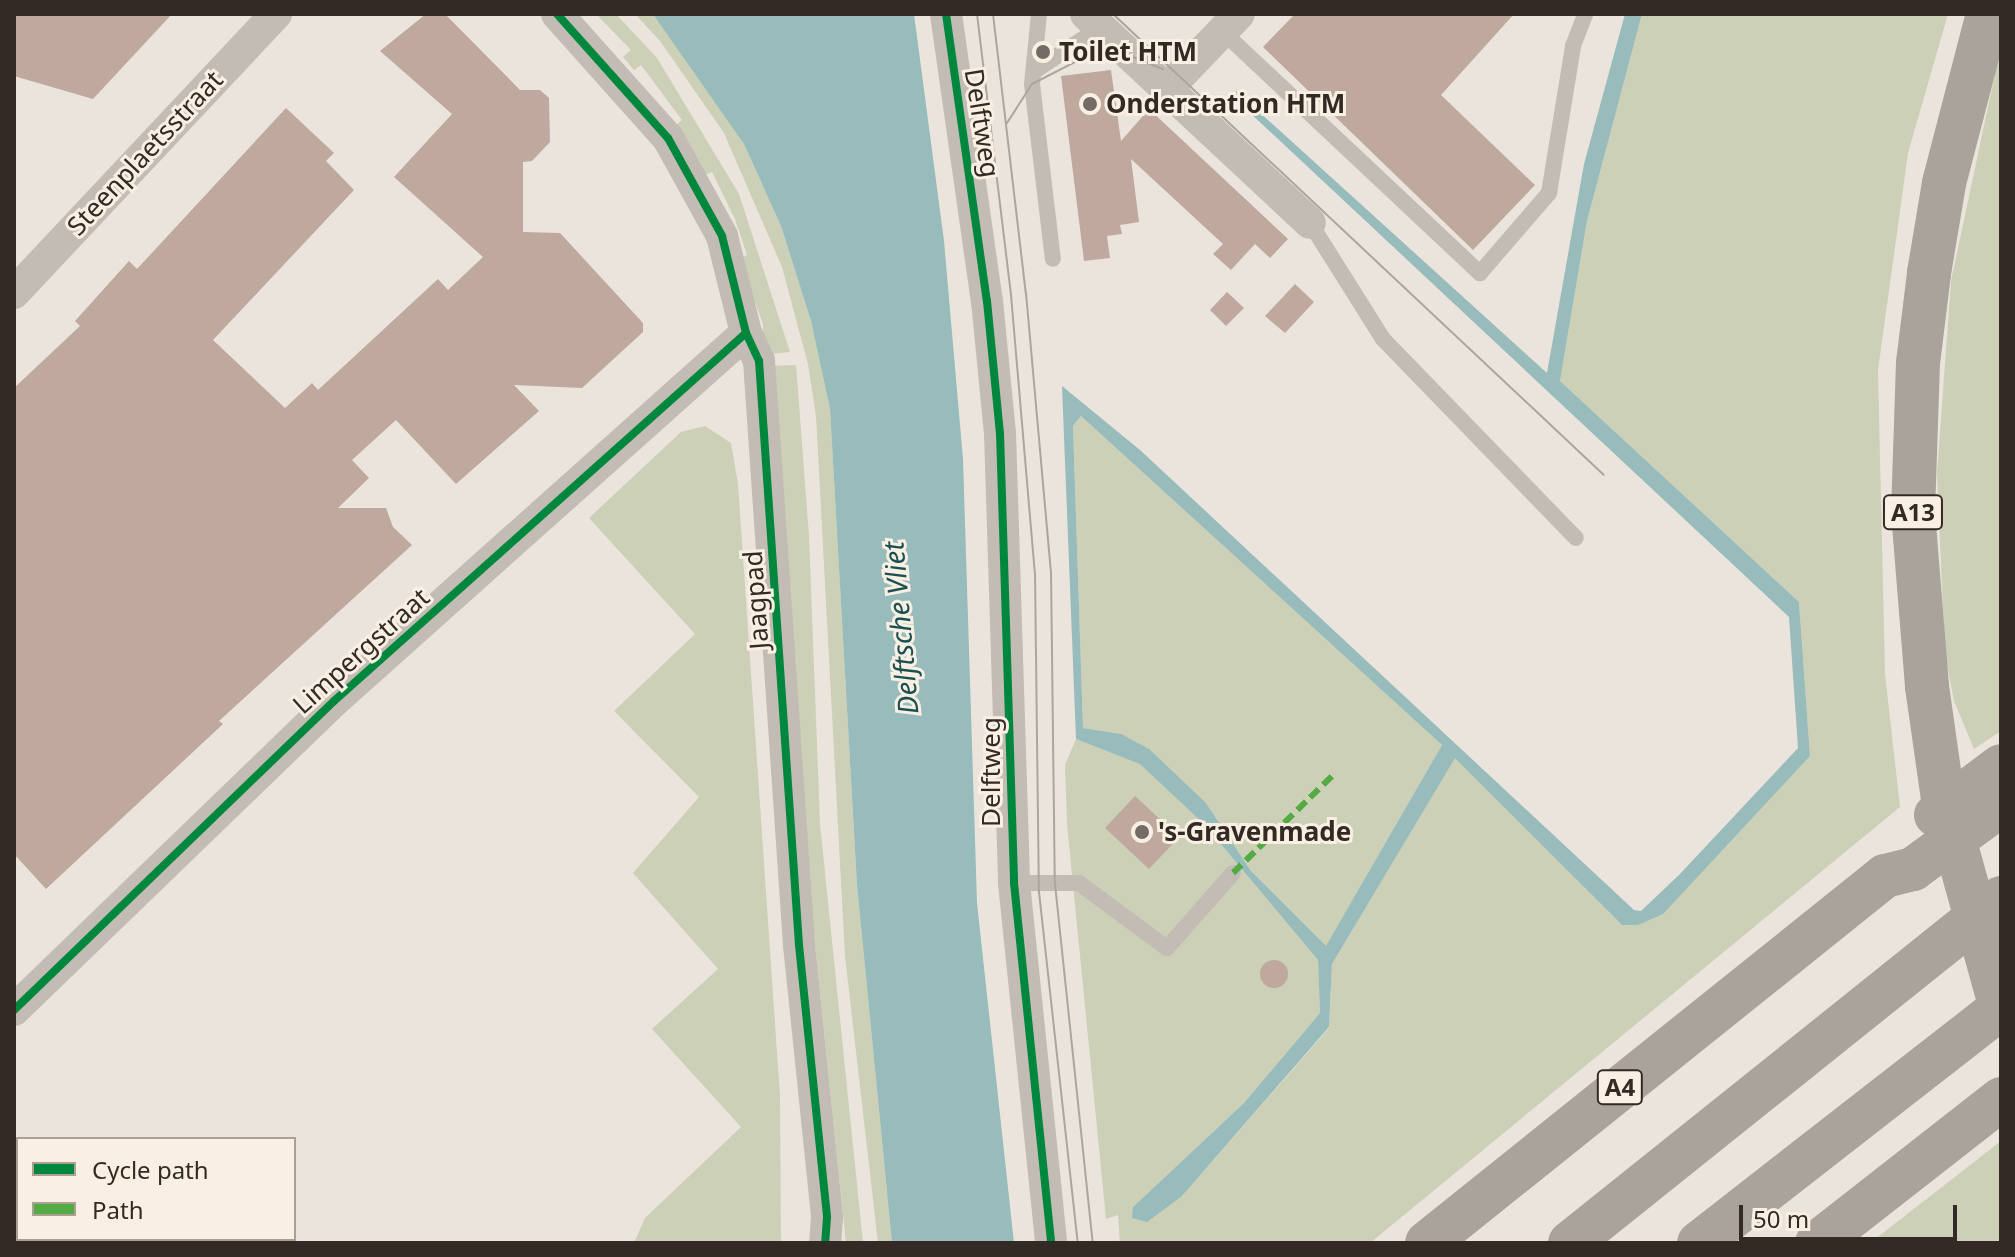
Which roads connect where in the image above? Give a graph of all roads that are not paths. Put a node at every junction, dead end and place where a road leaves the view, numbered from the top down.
1 (276, 14) edge
2 (557, 14) edge
3 (946, 14) edge
4 (1039, 14) edge
5 (1585, 14) edge
6 (1988, 14) edge
7 (1093, 21) edge
8 (1230, 23) edge
9 (1036, 70) junction
10 (1166, 90) junction
11 (1310, 223) joint
12 (1053, 259) dead end
13 (14, 293) edge
14 (746, 333) junction
15 (1576, 538) dead end
16 (1999, 780) edge
17 (1233, 873) dead end
18 (1014, 883) junction
19 (2001, 898) edge
20 (2001, 1008) edge
21 (14, 1010) edge
22 (1996, 1103) edge
23 (825, 1243) edge
24 (1051, 1243) edge
25 (1427, 1243) edge
26 (1570, 1243) edge
27 (1699, 1243) edge
28 (1817, 1243) edge

1 - 13 street, Steenplaetsstraat
2 - 14 street, Jaagpad
3 - 18 street, Delftweg
4 - 9 lane, Delftweg
5 - 8 lane
6 - 20 highway, A13
7 - 9 lane
7 - 10 street
8 - 10 street
9 - 12 lane, Delftweg
10 - 11 street
11 - 15 lane
14 - 21 street, Limpergstraat
14 - 23 street, Jaagpad
16 - 25 highway, A4
17 - 18 lane
18 - 24 street, Delftweg
19 - 26 highway
20 - 27 highway
22 - 28 highway

